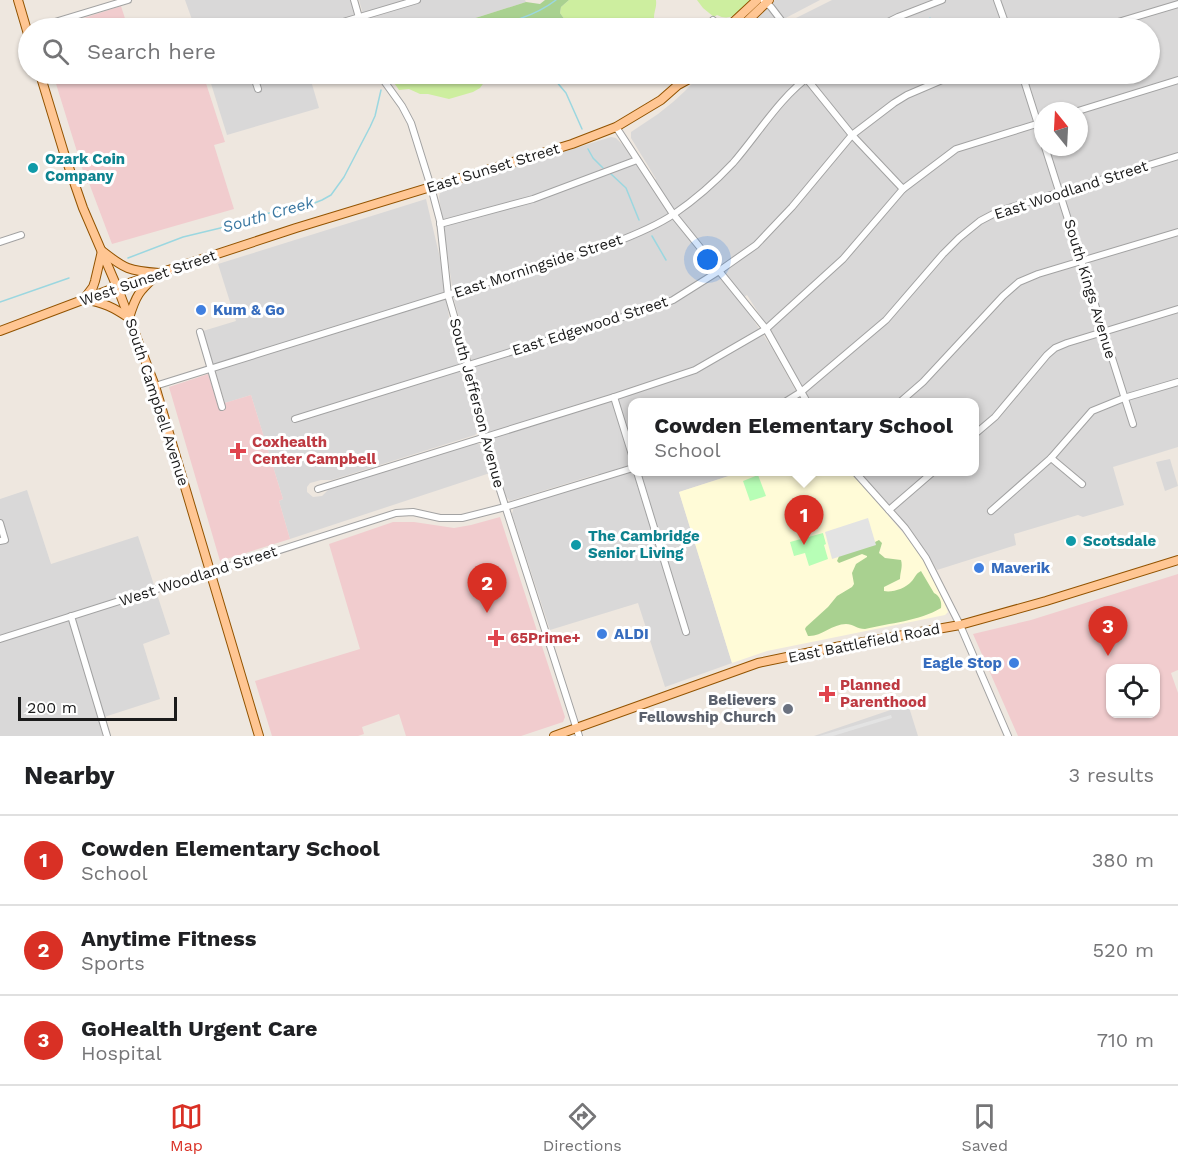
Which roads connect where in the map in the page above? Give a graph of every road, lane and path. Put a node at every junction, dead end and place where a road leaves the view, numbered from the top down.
1 (18, 0) edge
2 (128, 0) edge
3 (354, 0) edge
4 (417, 0) edge
5 (757, 0) edge
6 (942, 0) edge
7 (997, 0) edge
8 (766, 1) edge
9 (1178, 4) edge
10 (25, 18) edge
11 (71, 18) edge
12 (359, 18) joint
13 (736, 18) edge
14 (750, 18) edge
15 (780, 18) edge
16 (896, 18) edge
17 (1003, 18) edge
18 (1131, 18) edge
19 (1178, 80) edge
20 (43, 84) edge
21 (256, 84) edge
22 (386, 84) edge
23 (799, 84) edge
24 (814, 84) edge
25 (933, 84) edge
26 (1026, 84) edge
27 (678, 85) edge
28 (258, 89) dead end
29 (1034, 106) edge
30 (1088, 108) edge
31 (1034, 124) edge
32 (616, 128) junction
33 (852, 135) junction
34 (1048, 156) edge
35 (1178, 156) edge
36 (637, 160) junction
37 (431, 187) junction
38 (903, 189) junction
39 (1060, 193) junction
40 (673, 214) junction
41 (440, 224) junction
42 (297, 228) joint
43 (1178, 232) edge
44 (21, 236) dead end
45 (0, 242) edge
46 (102, 251) junction
47 (1082, 262) junction
48 (719, 271) junction
49 (159, 273) junction
50 (117, 287) junction
51 (448, 295) junction
52 (84, 299) junction
53 (1178, 309) edge
54 (129, 318) junction
55 (766, 329) junction
56 (0, 331) edge
57 (200, 332) dead end
58 (1103, 332) junction
59 (469, 365) junction
60 (211, 368) junction
61 (1178, 382) edge
62 (155, 386) junction
63 (801, 392) junction
64 (614, 398) junction
65 (791, 398) edge
66 (805, 398) edge
67 (905, 398) edge
68 (1124, 398) junction
69 (222, 406) dead end
70 (295, 419) dead end
71 (1132, 424) dead end
72 (979, 431) edge
73 (483, 437) junction
74 (628, 442) edge
75 (1051, 458) junction
76 (628, 470) edge
77 (639, 476) edge
78 (859, 476) edge
79 (927, 476) edge
80 (1082, 484) dead end
81 (318, 489) dead end
82 (505, 507) junction
83 (889, 510) junction
84 (991, 511) dead end
85 (0, 523) edge
86 (3, 541) edge
87 (1178, 560) edge
88 (212, 572) junction
89 (71, 616) junction
90 (960, 625) junction
91 (686, 632) dead end
92 (0, 639) edge
93 (578, 732) edge
94 (107, 736) edge
95 (259, 736) edge
96 (554, 736) edge
97 (1008, 736) edge

1 - 10 main road
2 - 11 street
3 - 12 street
4 - 12 street
5 - 13 main road
6 - 16 street
7 - 17 street
8 - 14 main road
8 - 15 street
9 - 18 street
19 - 30 street
20 - 46 main road, South Campbell Avenue
21 - 28 street
22 - 37 street, South Jefferson Avenue
23 - 40 street, East Morningside Street
24 - 33 street
25 - 33 street, East Edgewood Street
26 - 29 street
27 - 32 main road, East Sunset Street
31 - 38 street
32 - 36 street
32 - 37 main road, East Sunset Street
33 - 38 street
33 - 48 street, East Edgewood Street
34 - 39 street, South Kings Avenue
35 - 39 street, East Woodland Street
36 - 40 street
36 - 41 street
37 - 41 street, South Jefferson Avenue
37 - 42 main road, East Sunset Street
38 - 55 street
39 - 47 street, South Kings Avenue
39 - 63 street, East Woodland Street
40 - 48 street
40 - 51 street, East Morningside Street
41 - 51 street, South Jefferson Avenue
42 - 49 main road, West Sunset Street
43 - 47 street
44 - 45 street
46 - 49 main road
46 - 50 main road, South Campbell Avenue
46 - 52 main road
47 - 58 street, South Kings Avenue
47 - 67 street
48 - 55 street
48 - 59 street, East Edgewood Street
49 - 50 main road, West Sunset Street
49 - 54 main road
50 - 52 main road, West Sunset Street
50 - 54 main road, South Campbell Avenue
51 - 59 street, South Jefferson Avenue
51 - 60 street, East Morningside Street
52 - 54 main road
52 - 56 main road, West Sunset Street
53 - 58 street
54 - 62 main road, South Campbell Avenue
55 - 63 street
55 - 64 street
57 - 60 street
58 - 68 street, South Kings Avenue
58 - 72 street
59 - 70 street, East Edgewood Street
59 - 73 street, South Jefferson Avenue
60 - 62 street, East Morningside Street
60 - 69 street
61 - 68 street
62 - 88 main road, South Campbell Avenue
63 - 65 street, East Woodland Street
63 - 66 street
64 - 73 street
64 - 74 street
68 - 71 street, South Kings Avenue
68 - 75 street
73 - 81 street
73 - 82 street, South Jefferson Avenue
75 - 80 street
75 - 84 street
76 - 82 street
77 - 91 street
78 - 83 street
79 - 83 street
82 - 88 street, West Woodland Street
82 - 93 street, South Jefferson Avenue
83 - 90 street
85 - 86 street
87 - 90 main road, East Battlefield Road
88 - 89 street, West Woodland Street
88 - 95 main road, South Campbell Avenue
89 - 92 street, West Woodland Street
89 - 94 street
90 - 93 main road, East Battlefield Road
90 - 97 street
93 - 96 main road, East Battlefield Road

